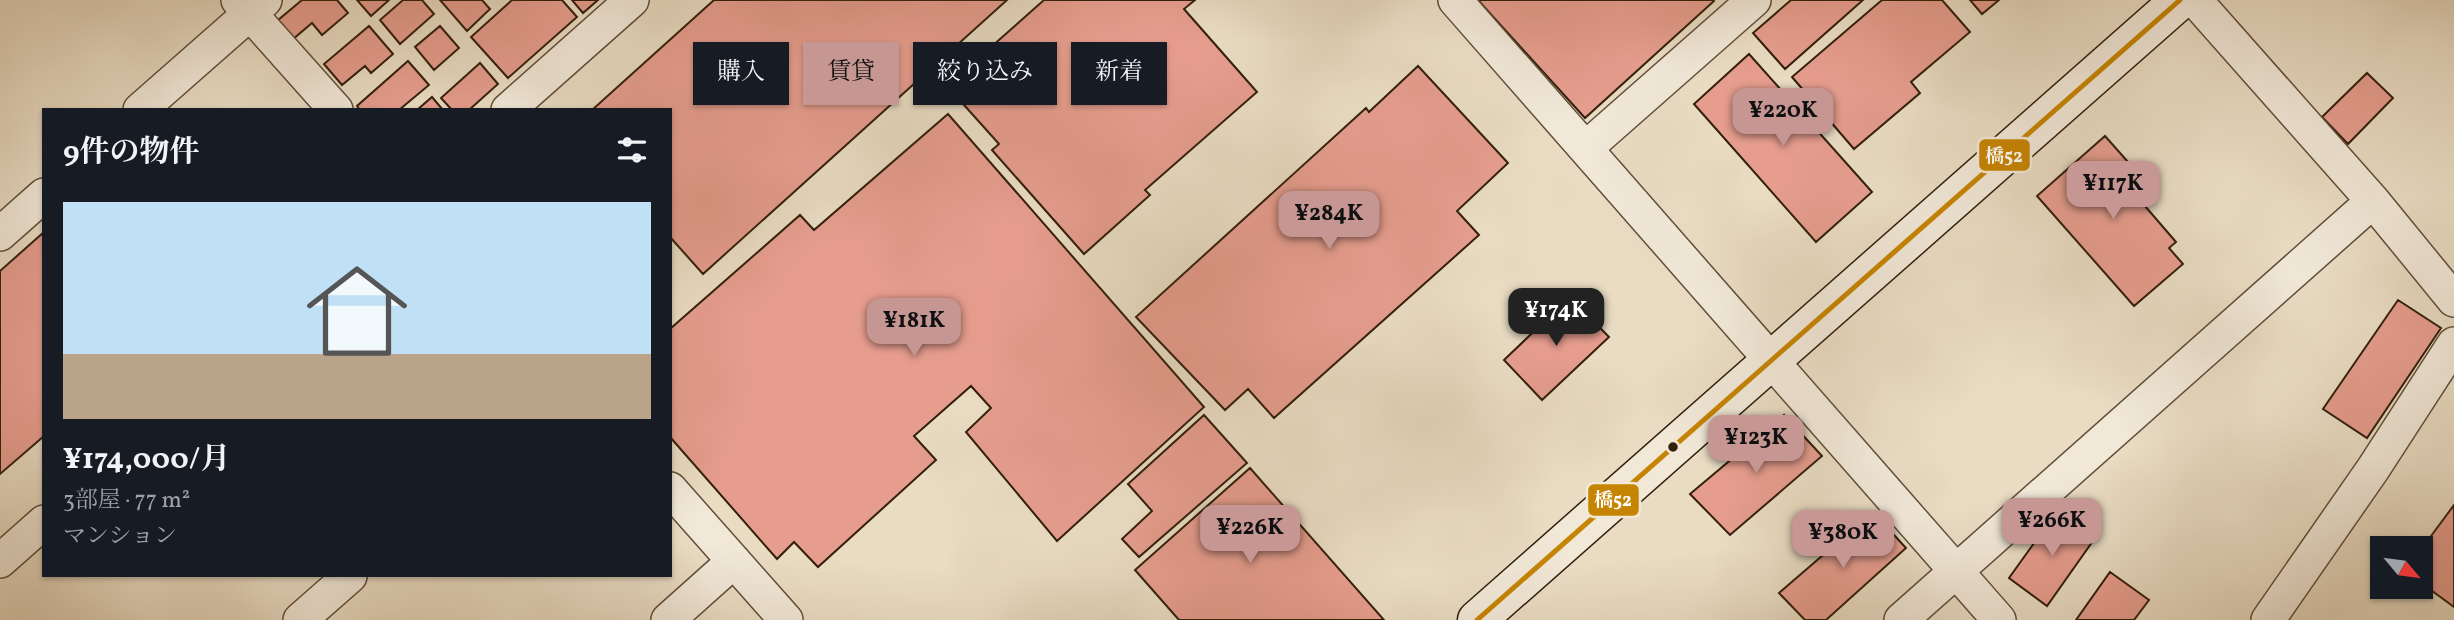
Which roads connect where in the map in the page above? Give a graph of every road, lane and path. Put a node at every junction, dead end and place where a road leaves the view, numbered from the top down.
1 (632, 0) edge
2 (1455, 0) edge
3 (1754, 0) edge
4 (2180, 0) edge
5 (2195, 0) edge
6 (251, 4) edge
7 (142, 108) edge
8 (334, 108) edge
9 (510, 108) edge
10 (1586, 148) junction
11 (42, 197) edge
12 (2374, 201) junction
13 (0, 234) edge
14 (2454, 300) edge
15 (2454, 344) edge
16 (1770, 360) junction
17 (672, 491) edge
18 (42, 524) edge
19 (0, 561) edge
20 (734, 561) junction
21 (1956, 571) junction
22 (349, 577) edge
23 (300, 620) edge
24 (668, 620) edge
25 (786, 620) edge
26 (1477, 620) edge
27 (1901, 620) edge
28 (1999, 620) edge
29 (2268, 620) edge

1 - 9 street
2 - 10 street
3 - 10 street
4 - 16 street
5 - 12 street
6 - 7 street
6 - 8 street
10 - 16 street
11 - 13 street
12 - 14 street
12 - 21 street
15 - 29 street
16 - 21 street
16 - 26 street
17 - 20 street
18 - 19 street
20 - 24 street
20 - 25 street
21 - 27 street
21 - 28 street
22 - 23 street

